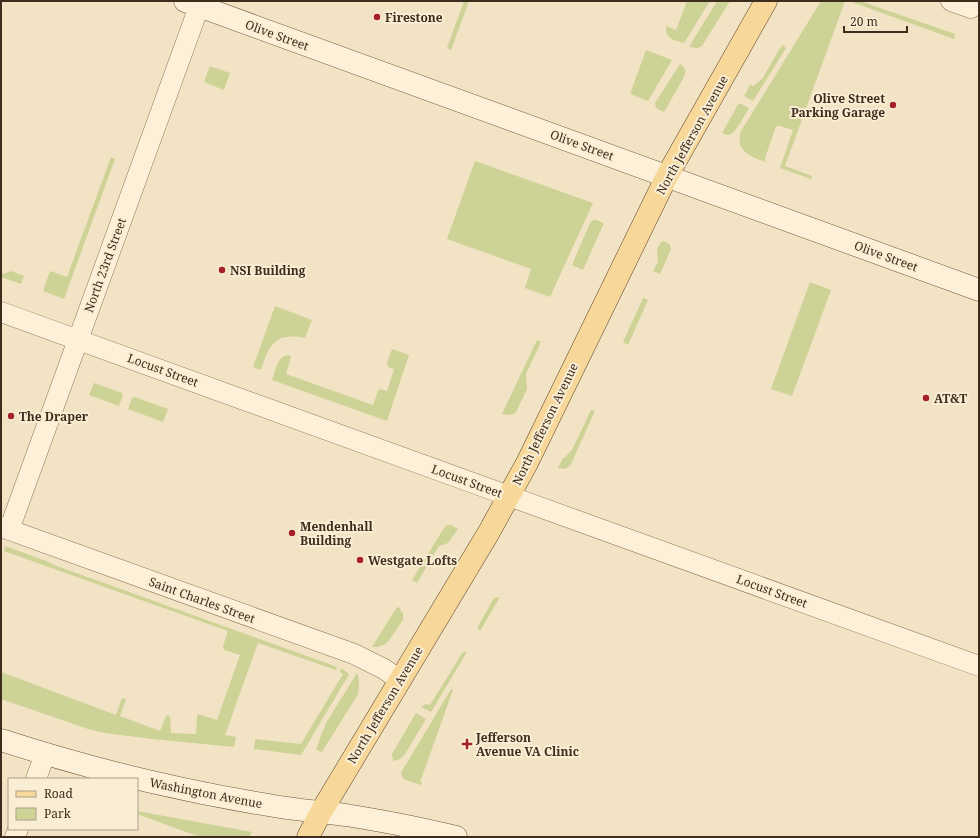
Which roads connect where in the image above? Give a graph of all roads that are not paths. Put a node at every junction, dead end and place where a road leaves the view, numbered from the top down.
1 (766, 1) edge
2 (951, 1) edge
3 (195, 3) edge
4 (971, 8) dead end
5 (668, 176) junction
6 (979, 290) edge
7 (1, 312) edge
8 (78, 339) junction
9 (509, 496) junction
10 (5, 528) edge
11 (979, 666) edge
12 (400, 680) junction
13 (1, 740) edge
14 (45, 754) junction
15 (36, 778) edge
16 (136, 778) edge
17 (138, 779) edge
18 (320, 812) junction
19 (308, 837) edge
20 (456, 837) edge

1 - 5 main road, North Jefferson Avenue
2 - 4 street
3 - 5 main road, Olive Street
3 - 8 street, North 23rd Street
5 - 6 main road, Olive Street
5 - 9 main road, North Jefferson Avenue
7 - 8 street, Locust Street
8 - 9 street, Locust Street
8 - 10 street, North 23rd Street
9 - 11 street, Locust Street
9 - 12 main road, North Jefferson Avenue
10 - 12 street, Saint Charles Street
12 - 18 main road, North Jefferson Avenue
13 - 14 main road, Washington Avenue
14 - 15 street
14 - 16 main road, Washington Avenue
17 - 18 main road, Washington Avenue
18 - 19 main road, North Jefferson Avenue
18 - 20 main road, Washington Avenue

